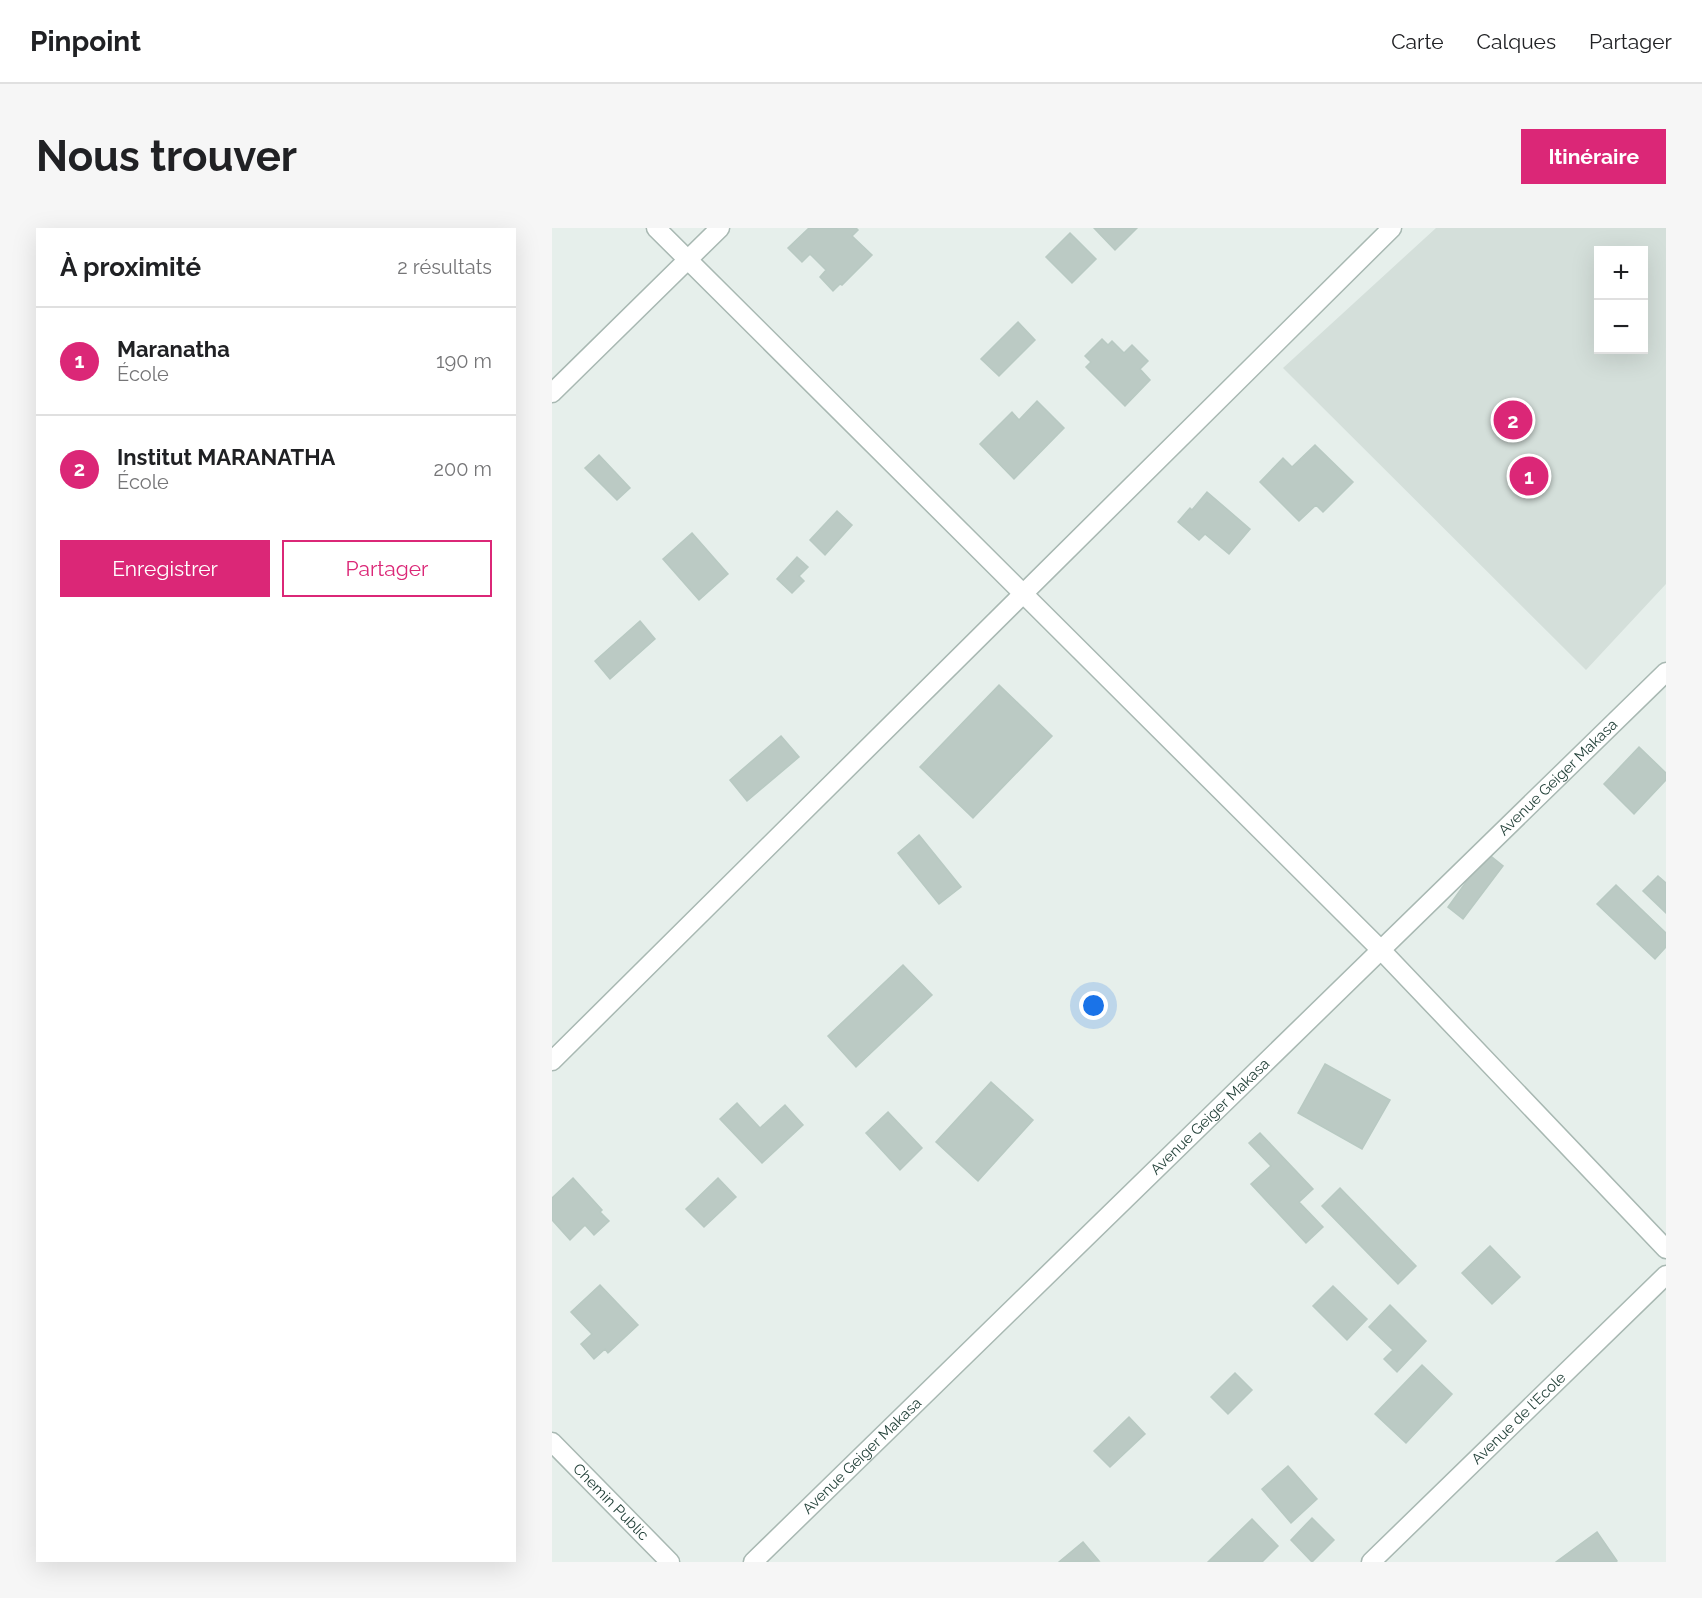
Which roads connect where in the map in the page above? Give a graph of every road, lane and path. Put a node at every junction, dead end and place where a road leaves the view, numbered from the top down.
1 (656, 228) edge
2 (720, 228) edge
3 (1392, 228) edge
4 (688, 260) junction
5 (552, 393) edge
6 (1023, 594) junction
7 (1666, 672) edge
8 (1381, 950) junction
9 (552, 1061) edge
10 (1666, 1249) edge
11 (1666, 1275) edge
12 (552, 1442) edge
13 (670, 1562) edge
14 (753, 1562) edge
15 (1371, 1562) edge

1 - 4 street
2 - 4 street
3 - 6 street
4 - 5 street
4 - 6 street
6 - 8 street
6 - 9 street
7 - 8 street, Avenue Geiger Makasa
8 - 10 street
8 - 14 street, Avenue Geiger Makasa
11 - 15 street, Avenue de l'Ecole
12 - 13 street, Chemin Public

